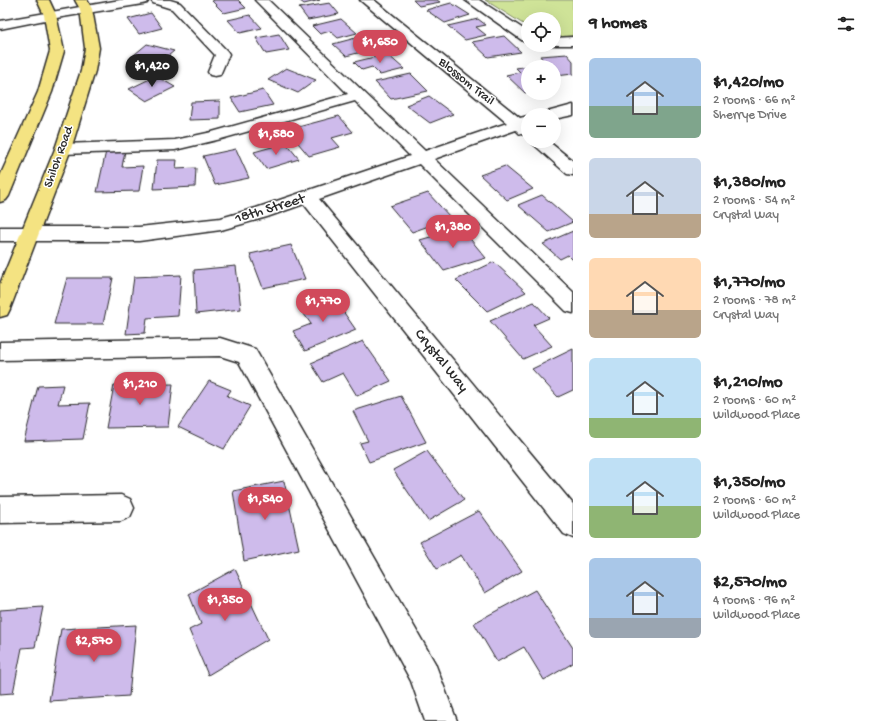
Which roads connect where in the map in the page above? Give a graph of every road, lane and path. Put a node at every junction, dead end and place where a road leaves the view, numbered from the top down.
1 (143, 0) edge
2 (158, 0) edge
3 (261, 0) edge
4 (366, 0) edge
5 (471, 0) edge
6 (83, 4) edge
7 (47, 7) edge
8 (0, 25) edge
9 (521, 33) edge
10 (573, 41) edge
11 (561, 42) edge
12 (215, 72) dead end
13 (358, 96) junction
14 (573, 110) edge
15 (561, 113) edge
16 (521, 124) edge
17 (521, 127) edge
18 (546, 148) edge
19 (63, 149) junction
20 (421, 157) junction
21 (573, 170) edge
22 (0, 196) edge
23 (308, 197) junction
24 (0, 234) edge
25 (29, 234) junction
26 (573, 305) edge
27 (0, 309) edge
28 (0, 351) edge
29 (121, 508) dead end
30 (0, 510) edge
31 (573, 525) edge
32 (441, 721) edge

1 - 6 street
2 - 12 street
3 - 13 street
4 - 16 street, Blossom Trail
5 - 9 street
6 - 7 street
6 - 19 main road, Shiloh Road
7 - 8 street
7 - 22 main road
10 - 11 street
13 - 19 street
13 - 20 street
14 - 15 street
17 - 20 street, 18th Street
18 - 21 street
19 - 25 main road, Shiloh Road
20 - 23 street, 18th Street
20 - 26 street
23 - 25 street, 18th Street
23 - 31 street, Crystal Way
24 - 25 street, 18th Street
25 - 27 main road, Shiloh Road
28 - 32 street
29 - 30 street

